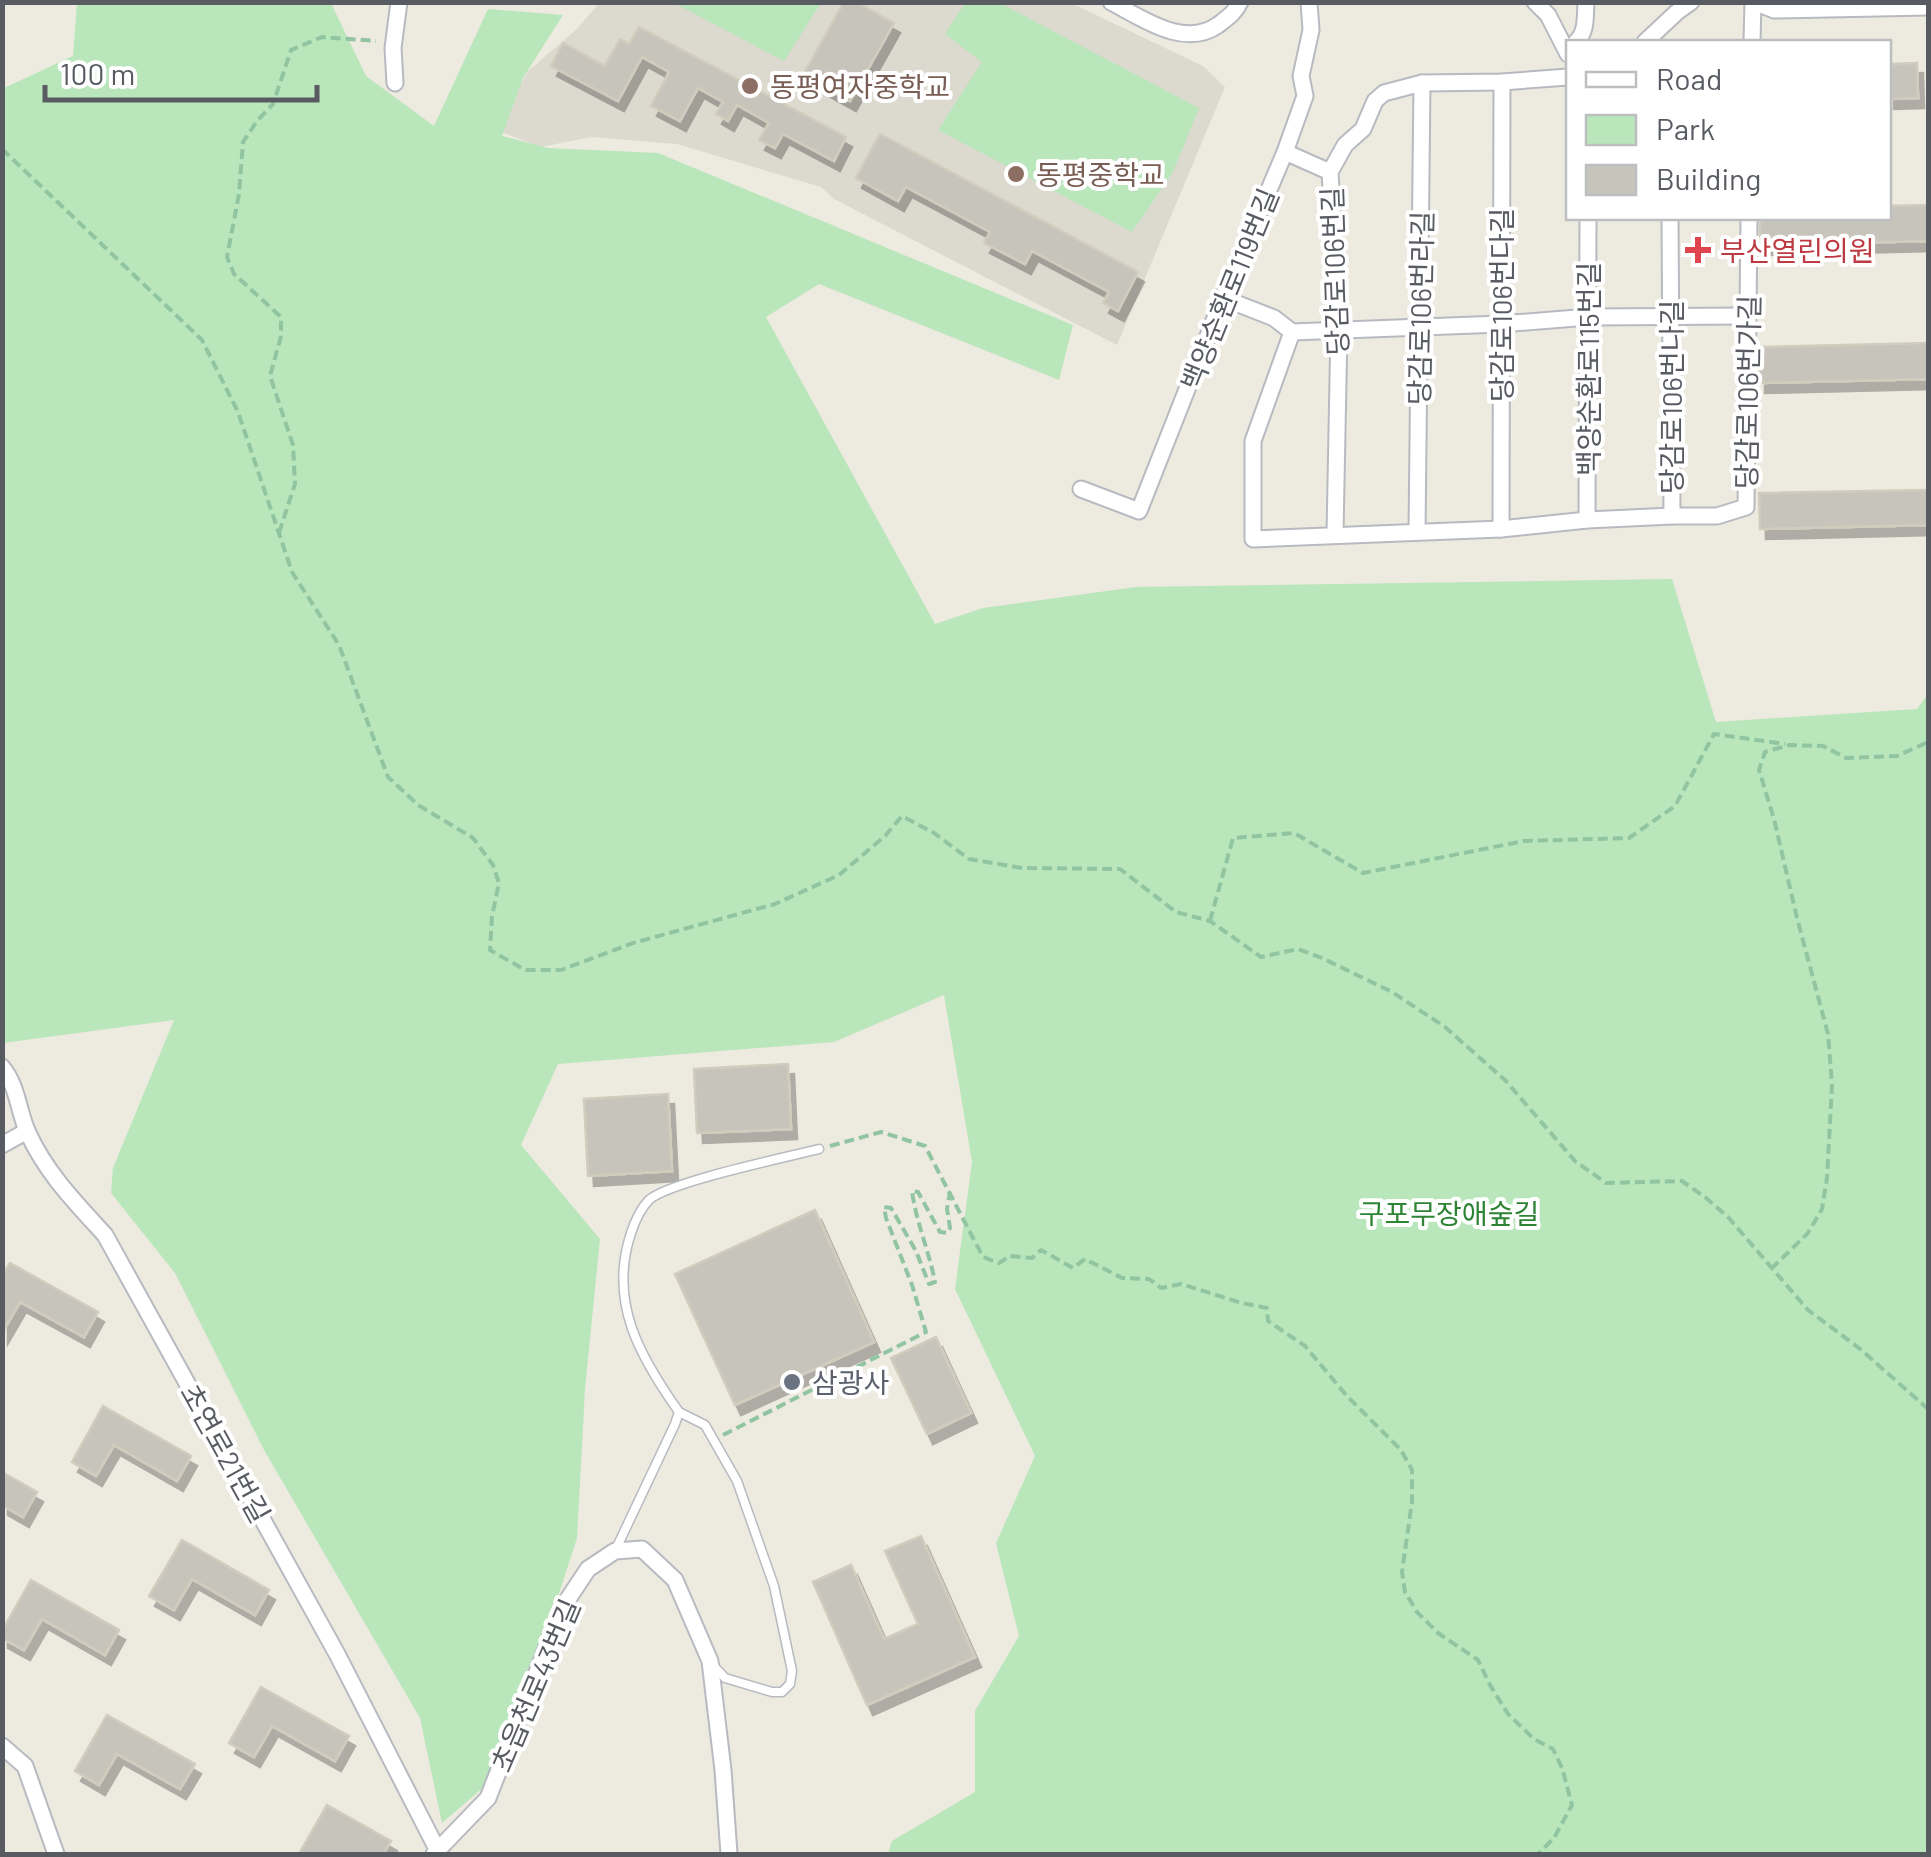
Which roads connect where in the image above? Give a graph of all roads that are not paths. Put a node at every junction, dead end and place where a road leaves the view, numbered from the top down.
1 (399, 2) edge
2 (1111, 2) edge
3 (1240, 2) edge
4 (1309, 2) edge
5 (1535, 2) edge
6 (1586, 2) edge
7 (1691, 2) edge
8 (1753, 2) edge
9 (1928, 7) edge
10 (1666, 34) edge
11 (1576, 40) edge
12 (1752, 40) edge
13 (1566, 42) edge
14 (1566, 76) edge
15 (1502, 82) junction
16 (395, 83) dead end
17 (1422, 83) junction
18 (1285, 152) junction
19 (1330, 172) junction
20 (1588, 220) edge
21 (1670, 220) edge
22 (1749, 220) edge
23 (1224, 298) junction
24 (1671, 316) junction
25 (1747, 316) junction
26 (1588, 317) junction
27 (1500, 324) junction
28 (1420, 326) junction
29 (1339, 329) junction
30 (1292, 332) junction
31 (1080, 489) dead end
32 (1672, 516) junction
33 (1587, 520) junction
34 (1501, 529) junction
35 (1417, 532) junction
36 (1335, 534) junction
37 (2, 1067) edge
38 (27, 1131) junction
39 (2, 1145) edge
40 (819, 1149) road end
41 (679, 1412) junction
42 (616, 1552) junction
43 (710, 1661) junction
44 (2, 1746) edge
45 (436, 1852) edge
46 (56, 1854) edge
47 (728, 1854) edge

1 - 16 street
2 - 3 street
4 - 18 street, 백양순환로119번길
5 - 13 street
6 - 11 street
7 - 10 street
8 - 9 street
8 - 12 street
14 - 15 street, 당감로106번길
15 - 17 street, 당감로106번길
15 - 27 street, 당감로106번다길
17 - 19 street, 당감로106번길
17 - 28 street, 당감로106번라길
18 - 19 street
18 - 23 street, 백양순환로119번길
19 - 29 street, 당감로106번길
20 - 26 street, 백양순환로115번길
21 - 24 street, 당감로106번나길
22 - 25 street, 당감로106번가길
23 - 30 street
23 - 31 street, 백양순환로119번길
24 - 25 street
24 - 26 street
24 - 32 street, 당감로106번나길
25 - 32 street, 당감로106번가길
26 - 27 street
26 - 33 street, 백양순환로115번길
27 - 28 street
27 - 34 street, 당감로106번다길
28 - 29 street
28 - 35 street, 당감로106번라길
29 - 30 street
29 - 36 street, 당감로106번길
30 - 36 street
32 - 33 street
33 - 34 street
34 - 35 street
35 - 36 street
37 - 38 street, 초연로21번길
38 - 39 street
38 - 45 street, 초연로21번길
40 - 41 lane
41 - 42 lane
41 - 43 lane
42 - 43 street
42 - 45 street, 초읍천로43번길
43 - 47 street
44 - 46 street

